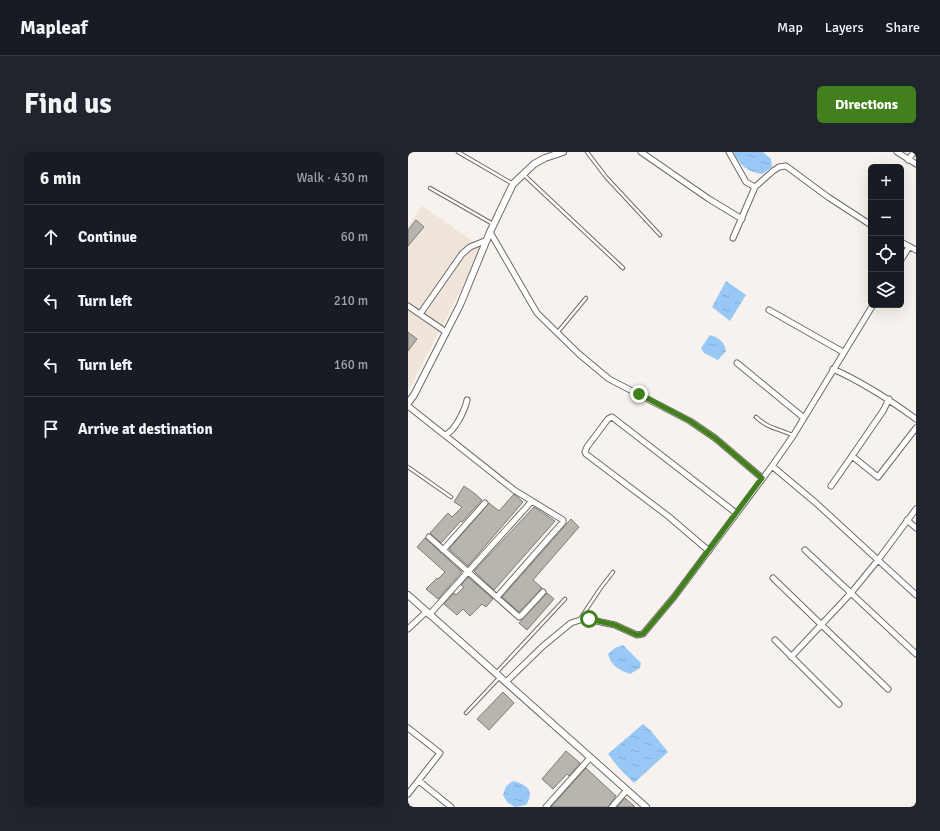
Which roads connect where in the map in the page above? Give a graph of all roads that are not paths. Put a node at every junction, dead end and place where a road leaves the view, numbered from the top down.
1 (458, 152) edge
2 (562, 152) edge
3 (587, 152) edge
4 (641, 152) edge
5 (728, 152) edge
6 (897, 152) edge
7 (914, 152) edge
8 (908, 160) junction
9 (916, 164) edge
10 (523, 174) junction
11 (513, 184) junction
12 (755, 187) junction
13 (430, 188) dead end
14 (742, 219) junction
15 (868, 223) edge
16 (494, 225) junction
17 (490, 232) junction
18 (660, 235) dead end
19 (733, 238) dead end
20 (487, 240) junction
21 (904, 244) edge
22 (909, 246) junction
23 (916, 250) edge
24 (904, 255) edge
25 (623, 268) dead end
26 (586, 298) dead end
27 (408, 306) edge
28 (871, 308) edge
29 (769, 310) dead end
30 (420, 314) junction
31 (446, 332) junction
32 (557, 334) junction
33 (843, 352) junction
34 (737, 363) dead end
35 (833, 369) junction
36 (889, 399) junction
37 (467, 400) dead end
38 (408, 402) edge
39 (408, 406) edge
40 (756, 417) dead end
41 (804, 418) junction
42 (916, 419) edge
43 (916, 428) edge
44 (445, 435) junction
45 (793, 436) junction
46 (852, 456) junction
47 (772, 466) junction
48 (408, 468) edge
49 (762, 478) junction
50 (831, 486) dead end
51 (451, 497) dead end
52 (532, 501) junction
53 (485, 503) dead end
54 (916, 509) edge
55 (736, 513) junction
56 (907, 520) junction
57 (916, 528) edge
58 (429, 537) dead end
59 (443, 550) junction
60 (709, 550) junction
61 (805, 550) dead end
62 (878, 560) junction
63 (468, 572) junction
64 (614, 572) dead end
65 (773, 578) dead end
66 (543, 592) dead end
67 (851, 593) junction
68 (408, 595) edge
69 (916, 595) edge
70 (497, 597) junction
71 (565, 599) dead end
72 (428, 613) junction
73 (580, 620) junction
74 (822, 625) junction
75 (408, 629) edge
76 (775, 640) dead end
77 (916, 654) edge
78 (791, 657) junction
79 (498, 675) junction
80 (506, 682) junction
81 (888, 689) dead end
82 (839, 704) dead end
83 (466, 713) dead end
84 (408, 728) edge
85 (590, 758) junction
86 (419, 781) junction
87 (627, 790) junction
88 (408, 794) edge
89 (452, 807) edge
90 (546, 807) edge
91 (612, 807) edge
92 (646, 807) edge

1 - 11 lane
2 - 10 street
3 - 18 lane
4 - 14 street
5 - 12 street
6 - 8 street
7 - 8 street
8 - 9 street
10 - 11 street
10 - 25 lane
11 - 16 street
12 - 14 street
12 - 15 street
13 - 16 lane
14 - 19 street
16 - 17 street
17 - 20 street
17 - 32 street
20 - 30 street
20 - 31 street
21 - 22 street
22 - 23 street
22 - 24 street
26 - 32 lane
27 - 30 street
28 - 33 street
29 - 33 street
30 - 31 street
31 - 38 street
32 - 49 street
33 - 35 street
34 - 41 street
35 - 36 street
35 - 41 street
36 - 42 street
36 - 46 street
37 - 44 street
39 - 44 street
40 - 45 lane
41 - 45 street
43 - 46 street
44 - 52 street
45 - 47 street
46 - 50 street
47 - 49 street
47 - 62 street
48 - 51 lane
49 - 55 street
52 - 63 street
52 - 70 street
53 - 59 street
54 - 56 street
55 - 60 street
55 - 60 street
56 - 57 street
56 - 62 street
58 - 59 street
59 - 63 street
60 - 73 street
61 - 67 street
62 - 67 street
62 - 69 street
63 - 70 street
63 - 72 street
64 - 73 lane
65 - 74 street
66 - 70 street
67 - 74 street
67 - 77 street
68 - 72 street
71 - 79 lane
72 - 75 street
72 - 79 street
73 - 80 street
74 - 78 street
74 - 81 street
76 - 78 street
78 - 82 street
79 - 80 street
79 - 83 lane
80 - 85 street
84 - 86 street
85 - 87 street
85 - 90 street
86 - 88 street
86 - 89 street
87 - 91 street
87 - 92 street

